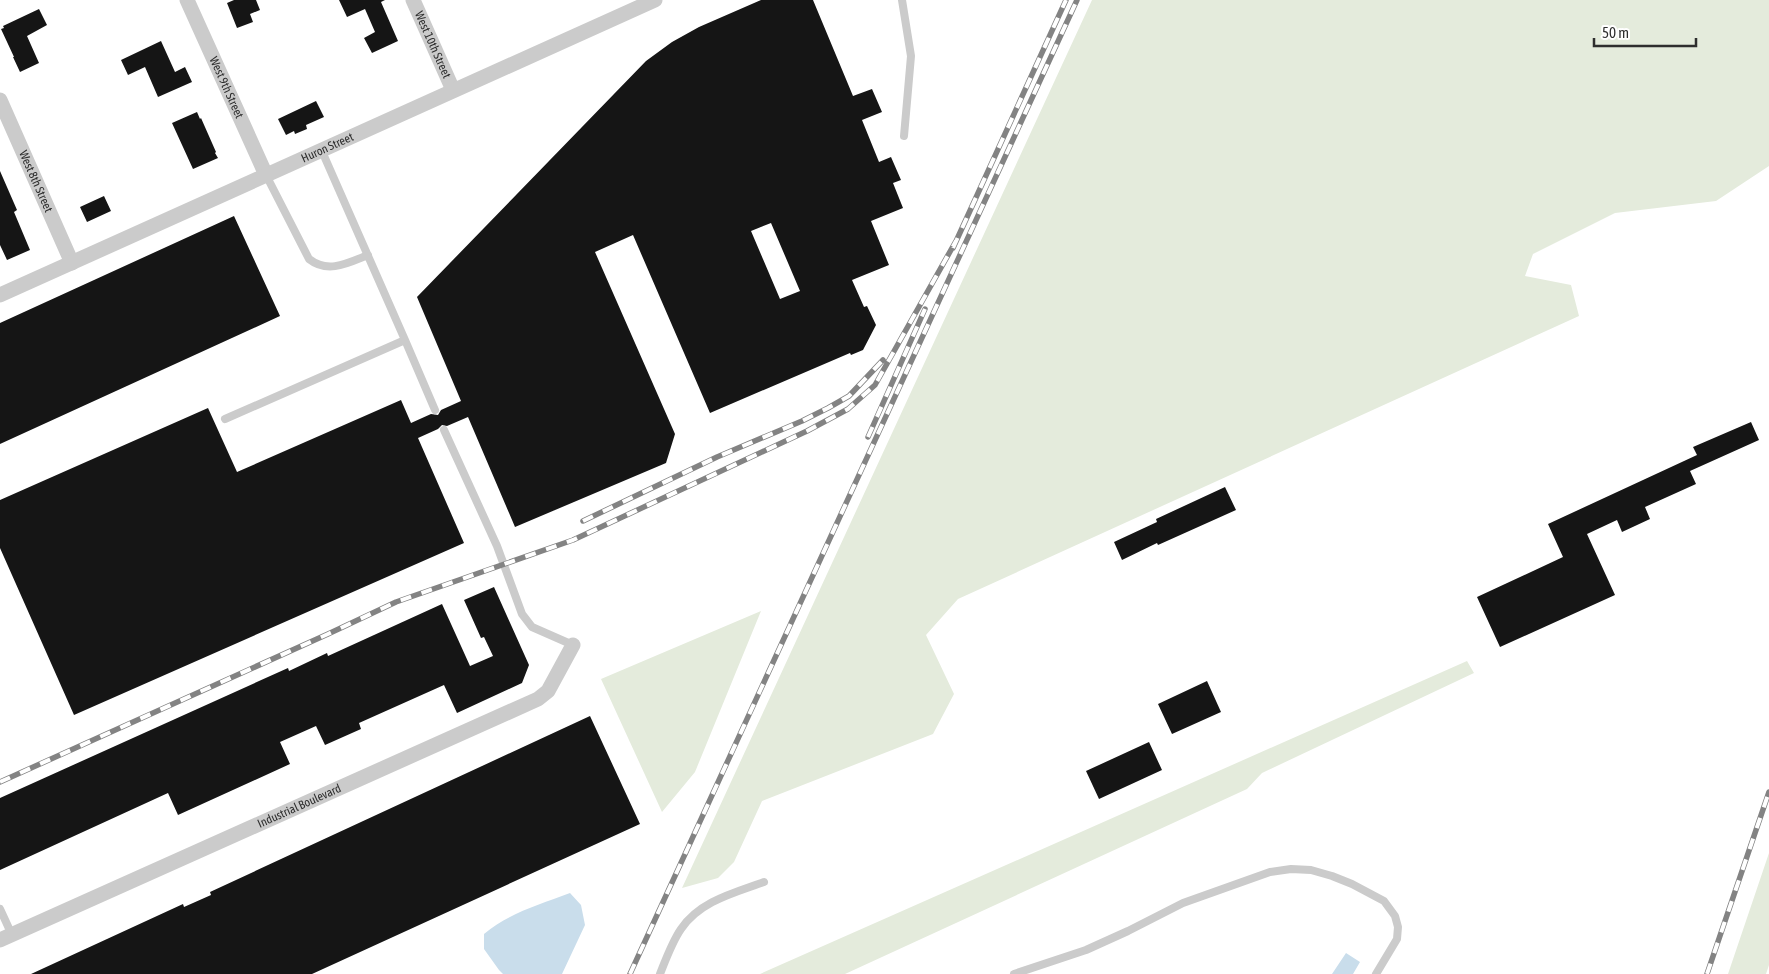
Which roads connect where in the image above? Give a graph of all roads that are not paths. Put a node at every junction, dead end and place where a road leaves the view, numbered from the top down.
1 (187, 0) edge
2 (413, 0) edge
3 (902, 0) edge
4 (647, 2) edge
5 (453, 90) junction
6 (0, 100) edge
7 (904, 136) dead end
8 (321, 149) junction
9 (266, 175) junction
10 (368, 255) junction
11 (72, 262) junction
12 (0, 295) edge
13 (405, 340) junction
14 (435, 410) dead end
15 (225, 419) dead end
16 (444, 430) dead end
17 (573, 645) joint
18 (764, 882) dead end
19 (0, 909) edge
20 (6, 938) edge
21 (660, 974) edge
22 (1014, 974) edge
23 (1376, 974) edge

1 - 9 street, West 9th Street
2 - 5 street, West 10th Street
3 - 7 lane
4 - 5 street, Huron Street
5 - 8 street, Huron Street
6 - 11 street, West 8th Street
8 - 9 street, Huron Street
8 - 10 lane
9 - 10 lane
9 - 11 street, Huron Street
10 - 13 lane
11 - 12 street, Huron Street
13 - 14 lane
13 - 15 lane
16 - 17 lane
17 - 20 street, Industrial Boulevard
18 - 21 lane
19 - 20 lane
22 - 23 lane

